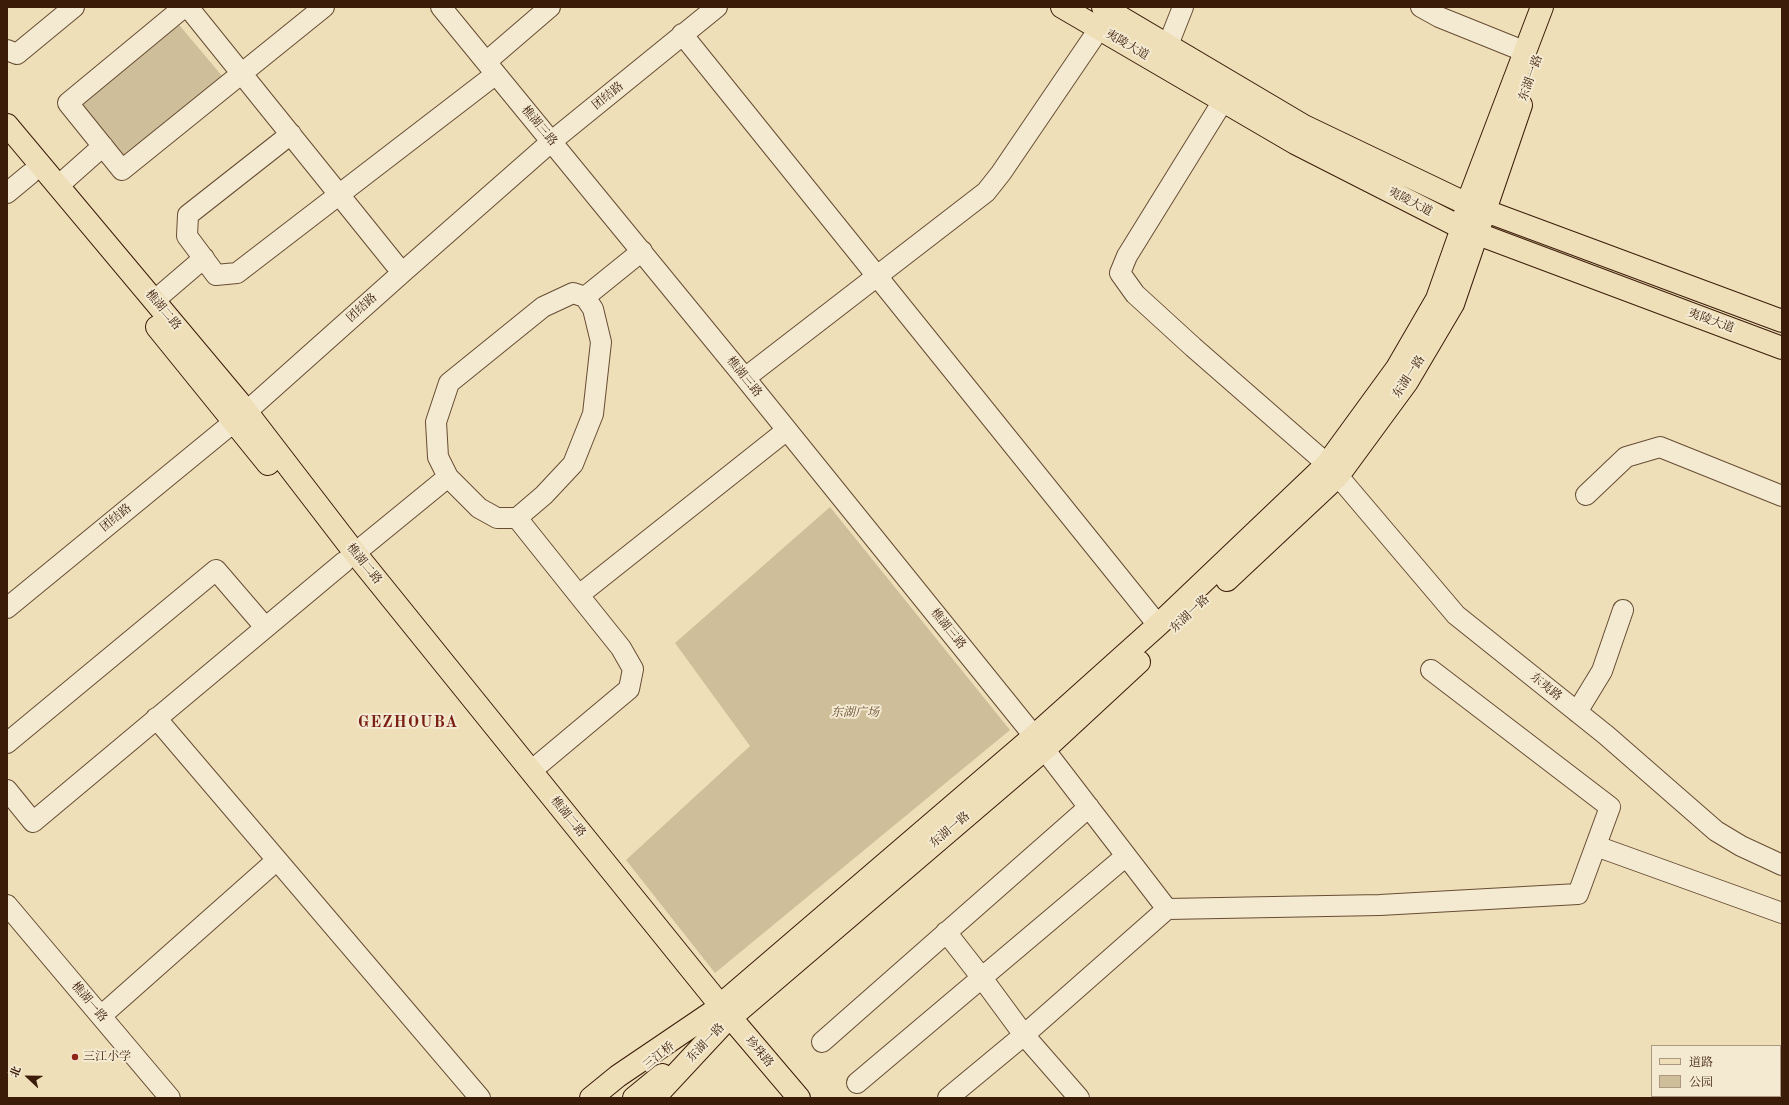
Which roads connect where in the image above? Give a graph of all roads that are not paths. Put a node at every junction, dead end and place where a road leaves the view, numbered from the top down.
1 (74, 7) edge
2 (184, 7) edge
3 (188, 7) edge
4 (324, 7) edge
5 (441, 7) edge
6 (550, 7) edge
7 (699, 7) edge
8 (717, 7) edge
9 (1062, 7) edge
10 (1103, 7) edge
11 (1183, 7) edge
12 (1421, 7) edge
13 (1542, 7) edge
14 (1556, 7) edge
15 (1099, 29) junction
16 (682, 34) junction
17 (1168, 45) junction
18 (7, 50) edge
19 (1526, 52) junction
20 (491, 68) junction
21 (242, 73) junction
22 (1223, 101) junction
23 (7, 125) edge
24 (291, 134) junction
25 (549, 137) junction
26 (103, 146) junction
27 (7, 147) edge
28 (30, 174) junction
29 (58, 186) junction
30 (7, 193) edge
31 (340, 194) junction
32 (1476, 206) junction
33 (1469, 231) junction
34 (642, 252) junction
35 (204, 258) junction
36 (395, 264) junction
37 (877, 275) junction
38 (585, 297) junction
39 (155, 300) junction
40 (1782, 321) edge
41 (1782, 348) edge
42 (745, 378) junction
43 (237, 412) junction
44 (787, 430) junction
45 (1332, 470) junction
46 (448, 477) junction
47 (1586, 495) dead end
48 (1782, 496) edge
49 (517, 518) junction
50 (349, 557) junction
51 (7, 593) edge
52 (579, 595) junction
53 (7, 608) edge
54 (1623, 610) dead end
55 (1158, 624) junction
56 (265, 627) junction
57 (1431, 670) dead end
58 (1577, 712) junction
59 (156, 718) junction
60 (7, 743) edge
61 (1039, 743) junction
62 (531, 771) junction
63 (7, 790) edge
64 (1088, 807) junction
65 (1596, 846) junction
66 (1126, 856) junction
67 (277, 860) junction
68 (1782, 865) edge
69 (7, 905) edge
70 (1167, 909) junction
71 (1782, 913) edge
72 (946, 932) junction
73 (982, 978) junction
74 (720, 1015) junction
75 (101, 1016) junction
76 (1024, 1035) junction
77 (822, 1042) dead end
78 (857, 1083) dead end
79 (170, 1098) edge
80 (480, 1098) edge
81 (591, 1098) edge
82 (608, 1098) edge
83 (634, 1098) edge
84 (654, 1098) edge
85 (780, 1098) edge
86 (799, 1098) edge
87 (948, 1098) edge
88 (1079, 1098) edge

1 - 18 street
2 - 26 street
3 - 21 street
4 - 21 street
5 - 20 street, 樵湖三路
6 - 20 street
7 - 25 street, 团结路
8 - 16 street, 团结路
9 - 15 main road, 夷陵大道
10 - 17 main road, 夷陵大道
11 - 17 street
12 - 19 street
13 - 19 main road
14 - 32 main road, 东湖一路
15 - 22 main road, 夷陵大道
15 - 37 street
16 - 25 street, 团结路
16 - 37 street
17 - 32 main road, 夷陵大道
19 - 32 main road
20 - 25 street, 樵湖三路
20 - 31 street
21 - 24 street
21 - 26 street
22 - 33 main road, 夷陵大道
22 - 45 street, 东夷路
23 - 29 main road, 樵湖二路
24 - 31 street
24 - 35 street
25 - 34 street, 樵湖三路
25 - 36 street, 团结路
25 - 43 street, 团结路
26 - 29 street
27 - 28 main road, 樵湖二路
28 - 30 street
28 - 43 main road, 樵湖二路
29 - 39 main road, 樵湖二路
31 - 35 street
31 - 36 street
32 - 33 main road
32 - 40 main road, 夷陵大道
33 - 41 main road, 夷陵大道
33 - 45 main road
34 - 38 street
34 - 42 street, 樵湖三路
35 - 39 street
36 - 43 street, 团结路
37 - 42 street
37 - 55 street
38 - 46 street
38 - 49 street
39 - 43 main road, 樵湖二路
42 - 44 street, 樵湖三路
43 - 50 main road, 樵湖二路
43 - 51 street, 团结路
43 - 53 street, 团结路
44 - 52 street
44 - 61 street, 樵湖三路
45 - 55 main road
45 - 58 street, 东夷路
45 - 61 main road, 东湖一路
46 - 49 street
46 - 50 street
47 - 48 street
49 - 52 street
50 - 56 street
50 - 62 main road, 樵湖二路
50 - 74 main road, 樵湖二路
52 - 62 street
54 - 58 street
55 - 61 main road
56 - 59 street
56 - 60 street
57 - 65 street
58 - 68 street, 东夷路
59 - 63 street
59 - 67 street
61 - 64 street, 樵湖三路
61 - 74 main road
62 - 74 main road, 樵湖二路
64 - 66 street, 樵湖三路
64 - 72 street
65 - 70 street
65 - 71 street
66 - 70 street, 樵湖三路
66 - 73 street
67 - 75 street
67 - 80 street
69 - 75 street, 樵湖一路
70 - 76 street
72 - 73 street
72 - 77 street
73 - 76 street
73 - 78 street
74 - 81 main road
74 - 82 main road, 三江桥
74 - 83 main road, 三江桥
74 - 84 main road, 东湖一路
74 - 85 main road, 珍珠路
74 - 86 main road, 珍珠路
75 - 79 street, 樵湖一路
76 - 87 street
76 - 88 street

